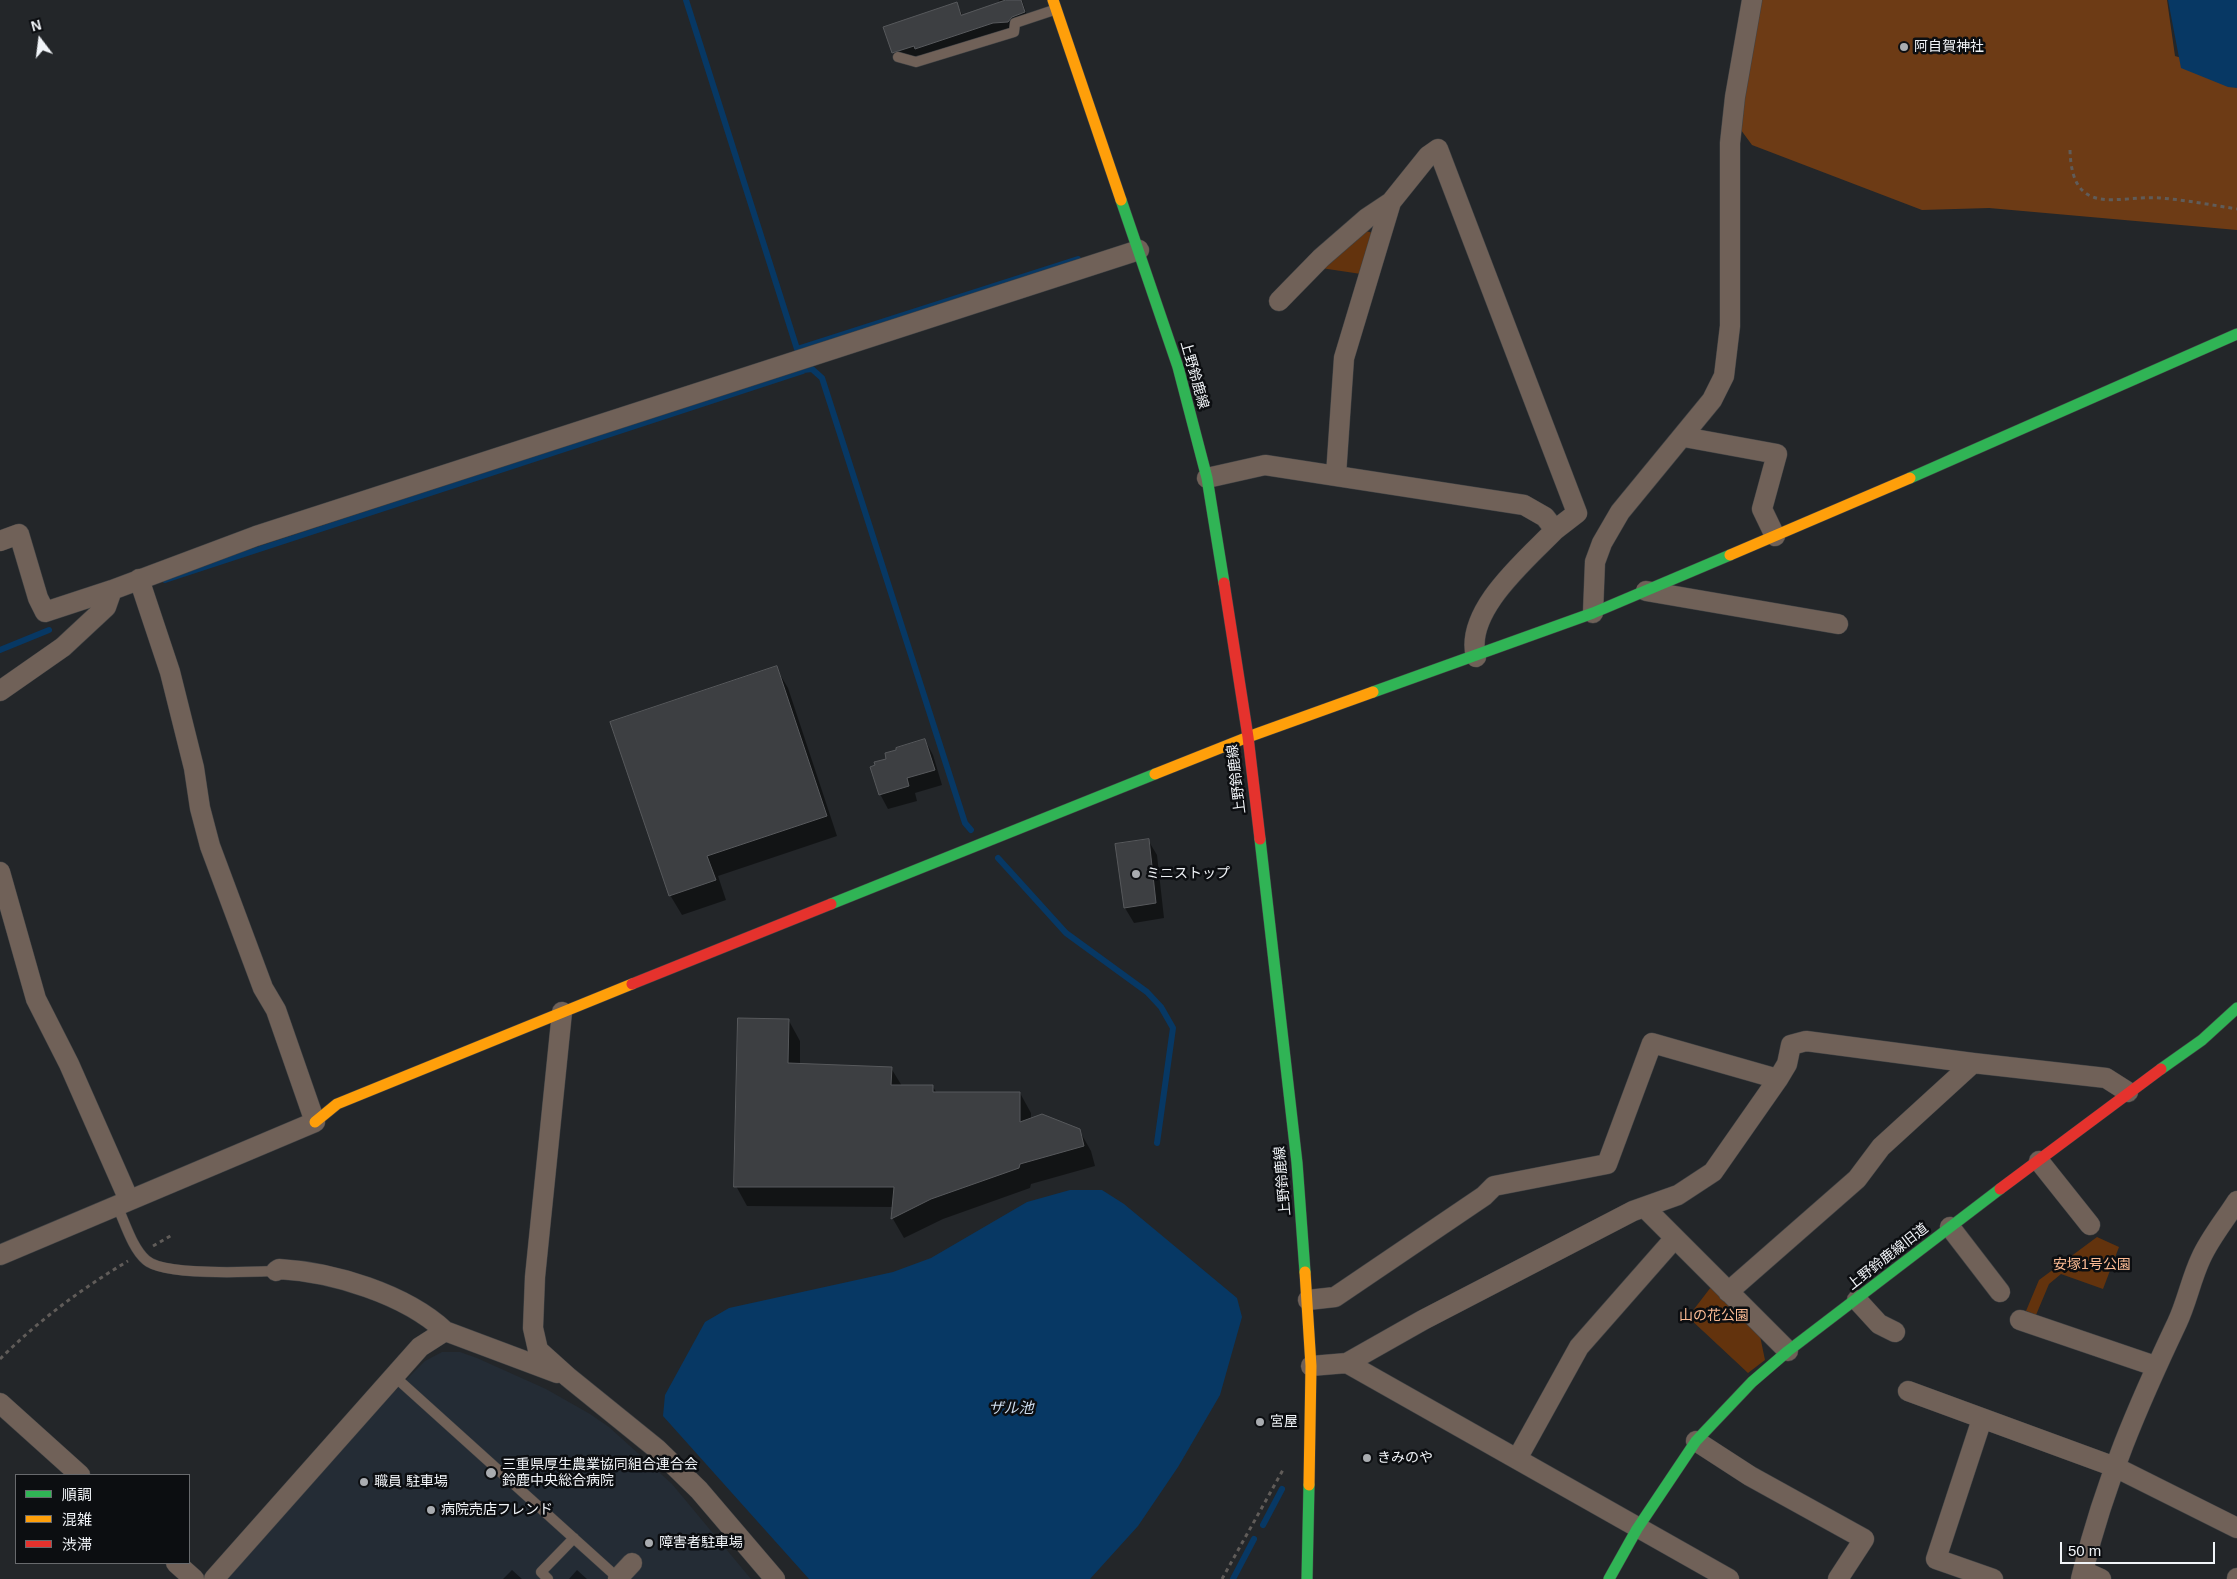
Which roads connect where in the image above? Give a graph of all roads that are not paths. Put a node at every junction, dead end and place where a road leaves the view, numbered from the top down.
1 (1752, 0) edge
2 (1055, 4) edge
3 (898, 56) dead end
4 (1390, 202) junction
5 (1139, 250) junction
6 (1279, 301) dead end
7 (2237, 334) edge
8 (1684, 437) junction
9 (1336, 475) junction
10 (1207, 478) junction
11 (1555, 530) junction
12 (1775, 536) junction
13 (0, 541) edge
14 (140, 580) junction
15 (112, 590) junction
16 (1646, 591) junction
17 (1593, 613) junction
18 (1838, 624) dead end
19 (1476, 657) junction
20 (0, 691) edge
21 (1248, 737) junction
22 (0, 872) edge
23 (2237, 1008) edge
24 (562, 1012) junction
25 (1973, 1064) junction
26 (1778, 1079) junction
27 (2128, 1092) junction
28 (315, 1122) junction
29 (2039, 1161) junction
30 (2237, 1201) edge
31 (123, 1203) junction
32 (1645, 1208) junction
33 (2090, 1224) dead end
34 (1950, 1227) junction
35 (1674, 1239) junction
36 (0, 1255) edge
37 (276, 1271) joint
38 (1728, 1292) junction
39 (2000, 1292) dead end
40 (1308, 1300) junction
41 (1857, 1300) junction
42 (2020, 1320) dead end
43 (445, 1331) junction
44 (1896, 1332) dead end
45 (1788, 1351) junction
46 (1347, 1363) junction
47 (1311, 1366) junction
48 (2155, 1366) junction
49 (394, 1376) junction
50 (568, 1378) junction
51 (1908, 1391) dead end
52 (0, 1403) edge
53 (1982, 1419) junction
54 (1696, 1441) junction
55 (1518, 1459) junction
56 (2114, 1467) junction
57 (79, 1474) edge
58 (1638, 1528) junction
59 (2237, 1528) edge
60 (574, 1538) junction
61 (632, 1563) dead end
62 (177, 1564) edge
63 (2082, 1575) edge
64 (619, 1578) edge
65 (194, 1579) edge
66 (214, 1579) edge
67 (548, 1579) edge
68 (775, 1579) edge
69 (1307, 1579) edge
70 (1609, 1579) edge
71 (1729, 1579) edge
72 (1838, 1579) edge
73 (1993, 1579) edge
74 (2101, 1579) edge

1 - 8 street
2 - 3 lane
2 - 5 street, 上野鈴鹿線
4 - 6 street
4 - 9 street
4 - 11 street
5 - 10 street, 上野鈴鹿線
5 - 14 street
7 - 12 street
8 - 12 street
8 - 17 street
9 - 10 street
9 - 11 street
10 - 21 street, 上野鈴鹿線
11 - 19 street
12 - 16 street
13 - 15 street
14 - 15 street
14 - 28 street
15 - 20 street
16 - 17 street
16 - 18 street
17 - 19 street
19 - 21 street
21 - 24 street
21 - 40 street, 上野鈴鹿線
22 - 31 street
23 - 27 street, 上野鈴鹿線旧道
24 - 28 street
24 - 50 street
25 - 26 street
25 - 27 street
25 - 38 street
26 - 32 street
26 - 40 street
27 - 29 street, 上野鈴鹿線旧道
28 - 31 street
29 - 33 street
29 - 34 street, 上野鈴鹿線旧道
30 - 48 street
31 - 36 street
31 - 37 lane
32 - 35 street
32 - 46 street
34 - 39 street
34 - 41 street, 上野鈴鹿線旧道
35 - 38 street
35 - 55 street
37 - 43 street
38 - 45 street
40 - 47 street, 上野鈴鹿線
41 - 44 street
41 - 45 street, 上野鈴鹿線旧道
42 - 48 street
43 - 49 street
43 - 50 street
45 - 54 street, 上野鈴鹿線旧道
46 - 47 street
46 - 55 street
47 - 69 street, 上野鈴鹿線
48 - 56 street
49 - 60 lane
49 - 66 street
50 - 68 street
51 - 53 street
52 - 57 street
53 - 56 street
53 - 73 street
54 - 58 street, 上野鈴鹿線旧道
54 - 72 street
55 - 58 street
56 - 59 street
56 - 63 street
58 - 70 street, 上野鈴鹿線旧道
58 - 71 street
60 - 64 lane
60 - 67 lane
61 - 64 street
62 - 65 street
63 - 74 street

